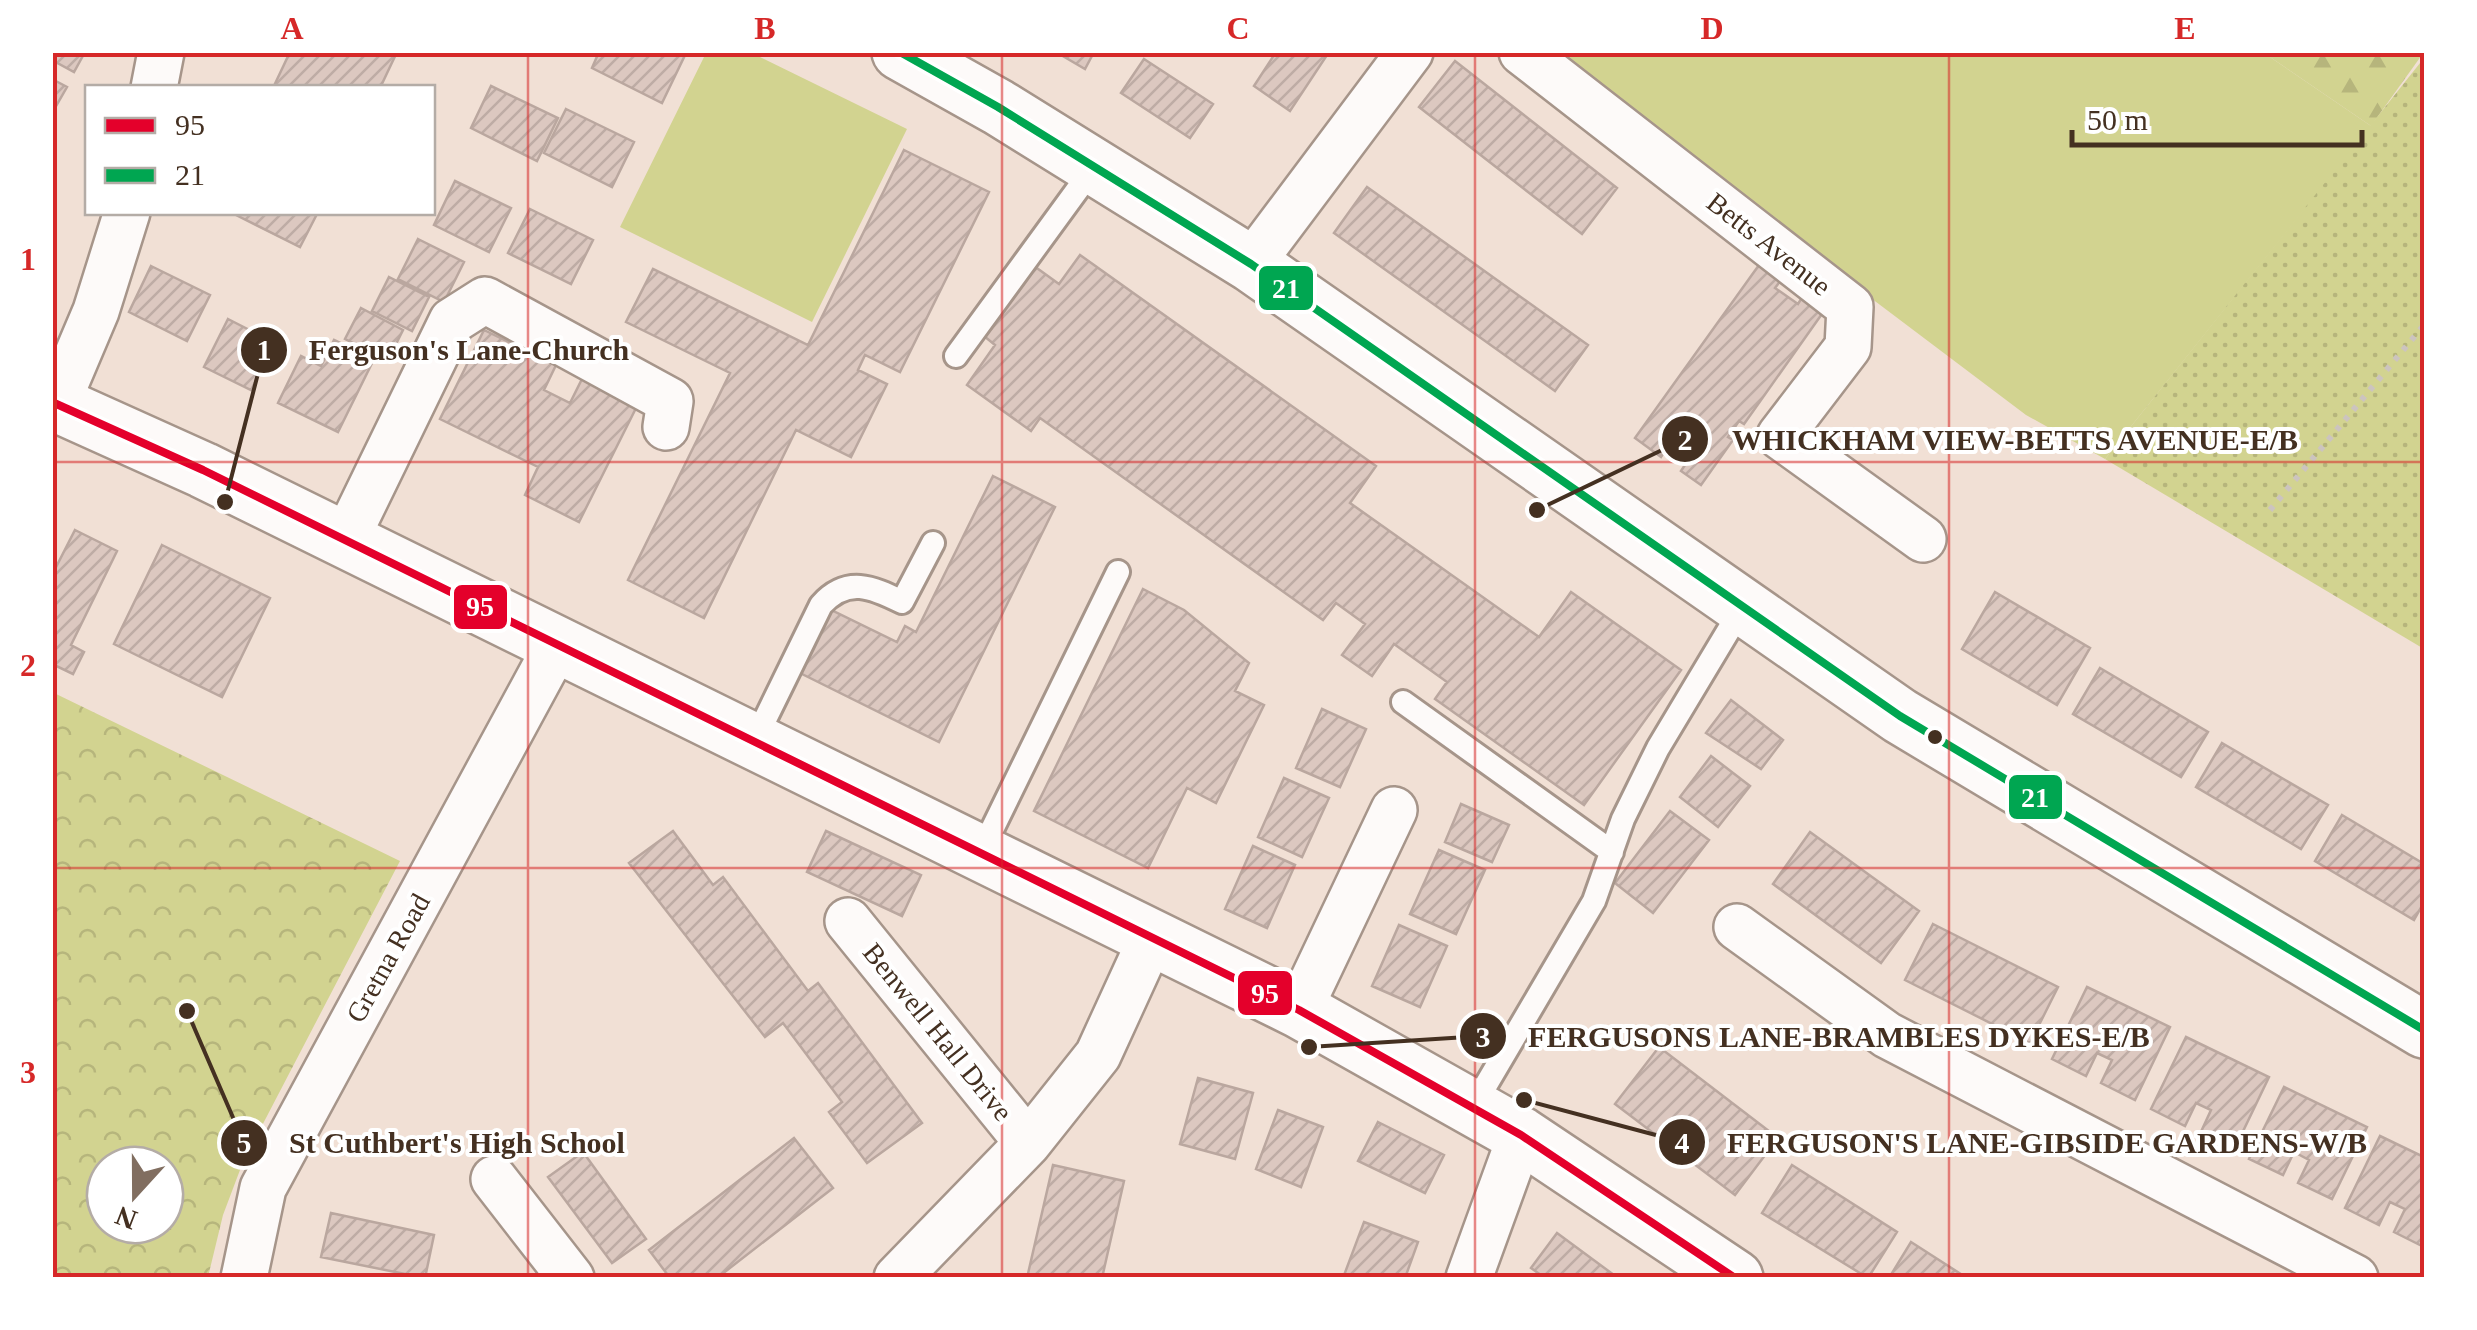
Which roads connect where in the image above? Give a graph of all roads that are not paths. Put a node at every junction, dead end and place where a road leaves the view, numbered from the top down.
1 (161, 52) edge
2 (900, 52) edge
3 (1410, 52) edge
4 (1522, 52) edge
5 (155, 85) edge
6 (1094, 167) junction
7 (126, 215) edge
8 (1251, 264) junction
9 (956, 356) dead end
10 (55, 402) edge
11 (666, 427) dead end
12 (1923, 540) dead end
13 (345, 541) junction
14 (933, 543) dead end
15 (1118, 572) dead end
16 (1742, 608) junction
17 (556, 647) junction
18 (1403, 702) dead end
19 (754, 742) junction
20 (1394, 810) dead end
21 (982, 850) junction
22 (1612, 852) junction
23 (848, 921) dead end
24 (1737, 927) dead end
25 (1152, 938) junction
26 (1300, 1010) junction
27 (2424, 1030) edge
28 (1473, 1108) junction
29 (1521, 1135) junction
30 (1028, 1143) junction
31 (494, 1179) dead end
32 (244, 1278) edge
33 (571, 1278) edge
34 (897, 1278) edge
35 (1469, 1278) edge
36 (1734, 1278) edge
37 (2355, 1278) edge

1 - 5 street
2 - 6 street
3 - 8 street
4 - 12 street, Betts Avenue
6 - 8 street
6 - 9 lane
7 - 10 street
8 - 16 street
10 - 13 street
11 - 13 street
13 - 17 street
14 - 19 lane
15 - 21 lane
16 - 22 lane
16 - 27 street
17 - 19 street
17 - 32 street, Gretna Road
18 - 22 lane
19 - 21 street
20 - 26 street
21 - 25 street
22 - 28 lane
23 - 30 street, Benwell Hall Drive
24 - 37 street
25 - 26 street
25 - 30 street, Benwell Hall Drive
26 - 28 street
28 - 29 street
29 - 35 street
29 - 36 street
30 - 34 street, Benwell Hall Drive
31 - 33 street

